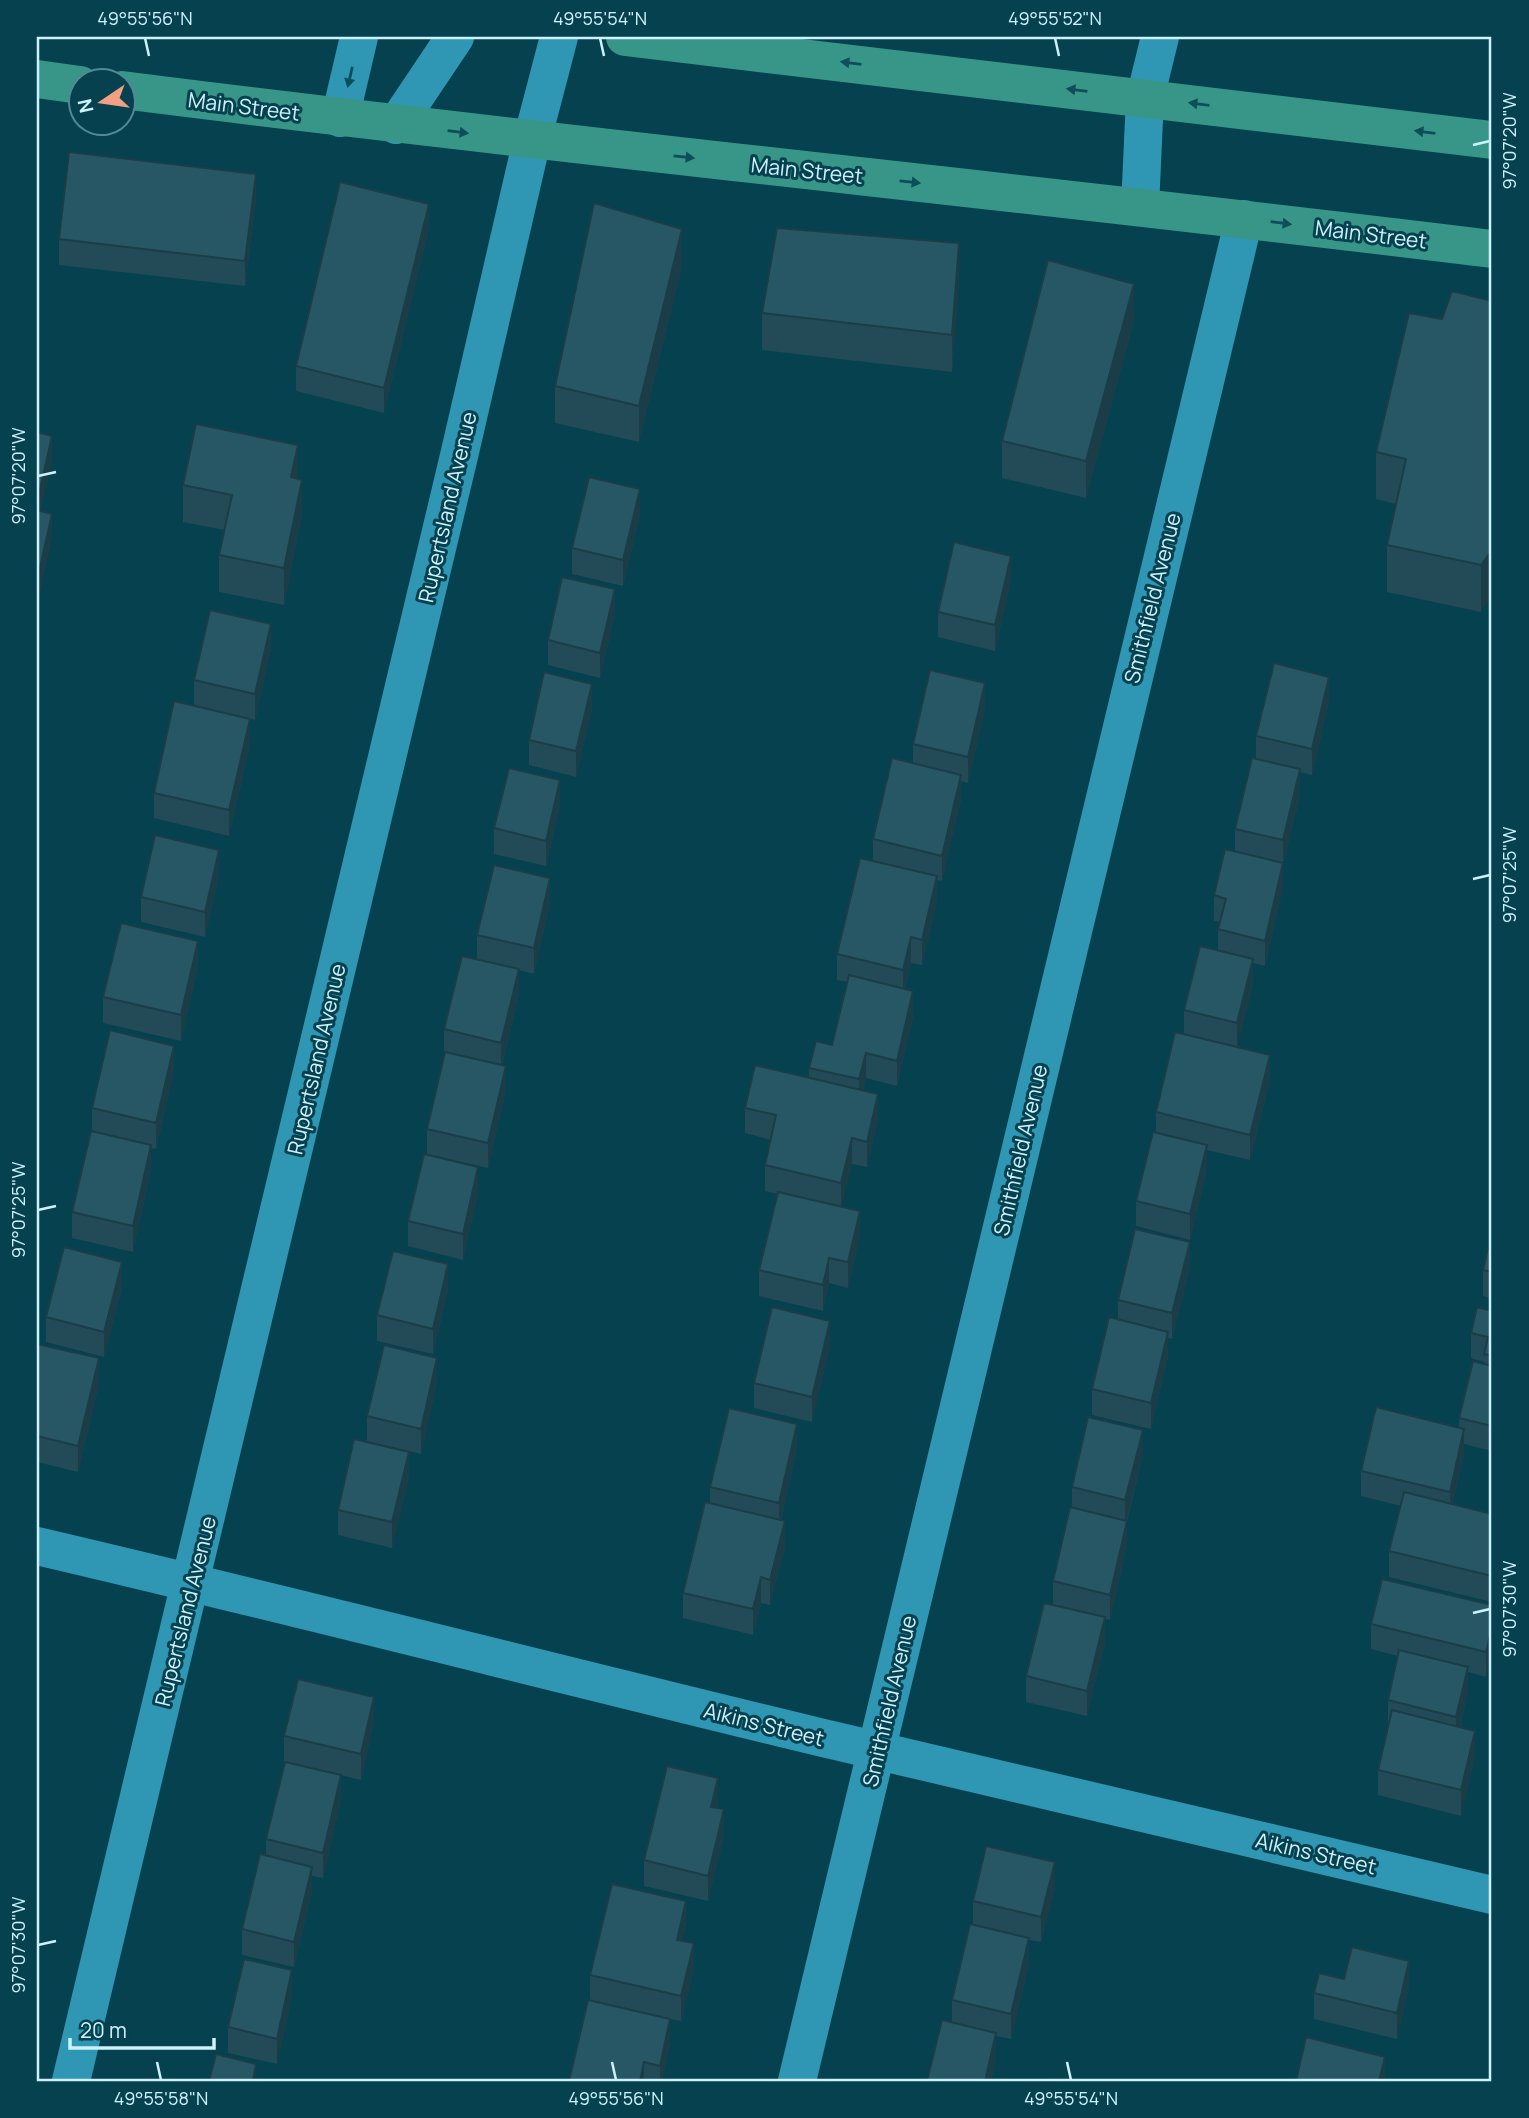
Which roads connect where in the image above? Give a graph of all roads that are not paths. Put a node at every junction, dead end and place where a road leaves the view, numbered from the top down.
1 (359, 37) edge
2 (455, 37) edge
3 (559, 37) edge
4 (625, 37) edge
5 (1160, 37) edge
6 (37, 79) edge
7 (66, 83) edge
8 (136, 92) edge
9 (1145, 98) junction
10 (340, 118) junction
11 (397, 124) junction
12 (532, 140) junction
13 (1492, 140) edge
14 (1140, 207) junction
15 (1244, 219) junction
16 (1492, 249) edge
17 (37, 1546) edge
18 (192, 1583) junction
19 (877, 1751) junction
20 (1492, 1895) edge
21 (71, 2081) edge
22 (797, 2081) edge

1 -> 10 street
2 - 11 street
3 - 12 street, Rupertsland Avenue
9 -> 4 main road
5 - 9 street
6 - 7 main road
8 - 10 main road, Main Street
13 -> 9 main road
9 - 14 street
10 - 11 main road, Main Street
11 -> 12 main road, Main Street
12 -> 14 main road, Main Street
12 - 18 street, Rupertsland Avenue
14 - 15 main road, Main Street
15 -> 16 main road, Main Street
15 - 19 street, Smithfield Avenue
17 - 18 street, Aikins Street
18 - 19 street, Aikins Street
18 - 21 street, Rupertsland Avenue
19 - 20 street, Aikins Street
19 - 22 street, Smithfield Avenue

